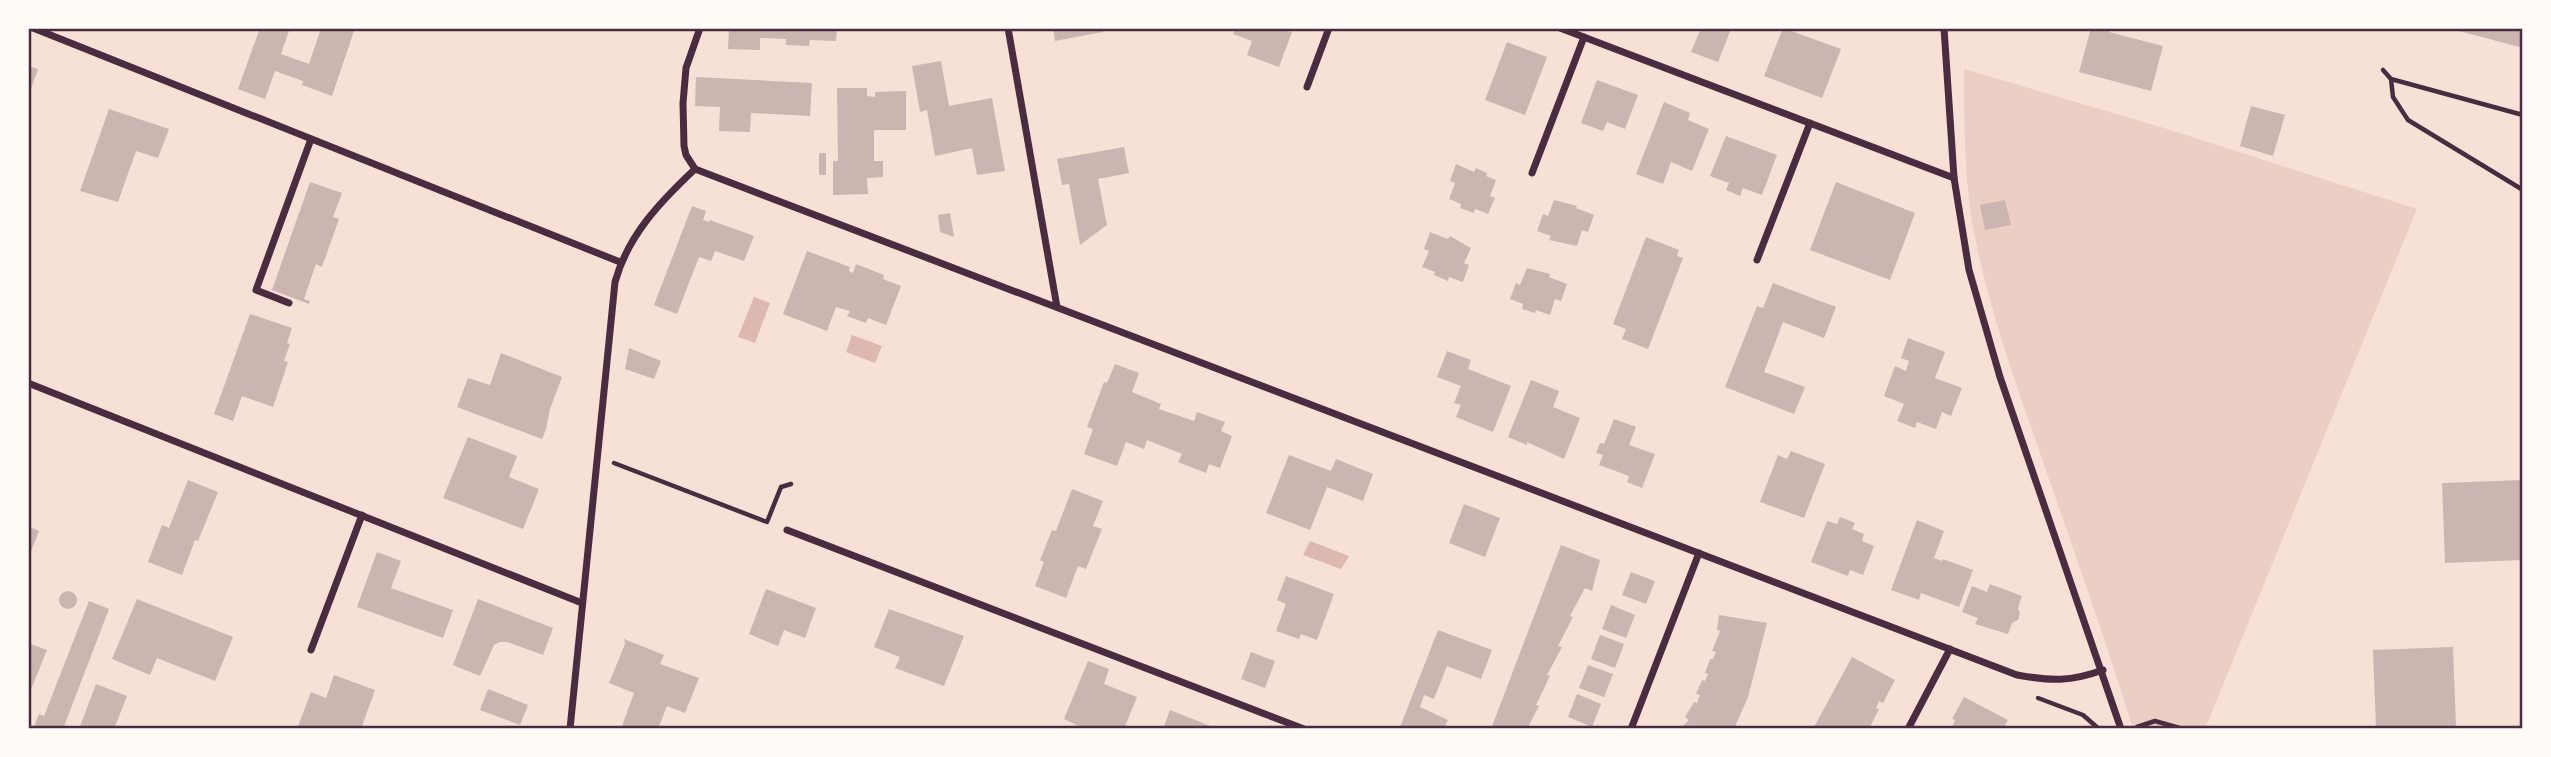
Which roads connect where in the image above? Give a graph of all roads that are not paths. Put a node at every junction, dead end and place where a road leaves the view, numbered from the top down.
1 (33, 28) edge
2 (700, 28) edge
3 (1009, 28) edge
4 (1329, 28) edge
5 (1560, 28) edge
6 (1944, 28) edge
7 (1584, 37) junction
8 (1307, 86) dead end
9 (1810, 123) junction
10 (312, 139) junction
11 (695, 169) junction
12 (1532, 173) dead end
13 (1954, 178) junction
14 (1757, 260) dead end
15 (620, 262) junction
16 (289, 303) dead end
17 (1057, 307) junction
18 (28, 383) edge
19 (362, 515) junction
20 (787, 530) dead end
21 (1699, 553) junction
22 (582, 603) junction
23 (1950, 649) junction
24 (311, 650) dead end
25 (2103, 670) junction
26 (570, 729) edge
27 (1304, 729) edge
28 (1631, 729) edge
29 (1908, 729) edge
30 (2122, 729) edge

1 - 10 street
2 - 11 street
3 - 17 street
4 - 8 street
5 - 7 street
6 - 13 street
7 - 9 street
7 - 12 street
9 - 13 street
9 - 14 street
10 - 15 street
10 - 16 street
11 - 15 street
11 - 17 street
13 - 25 street
15 - 22 street
17 - 21 street
18 - 19 street
19 - 22 street
19 - 24 street
20 - 27 street
21 - 23 street
21 - 28 street
22 - 26 street
23 - 25 street
23 - 29 street
25 - 30 street

